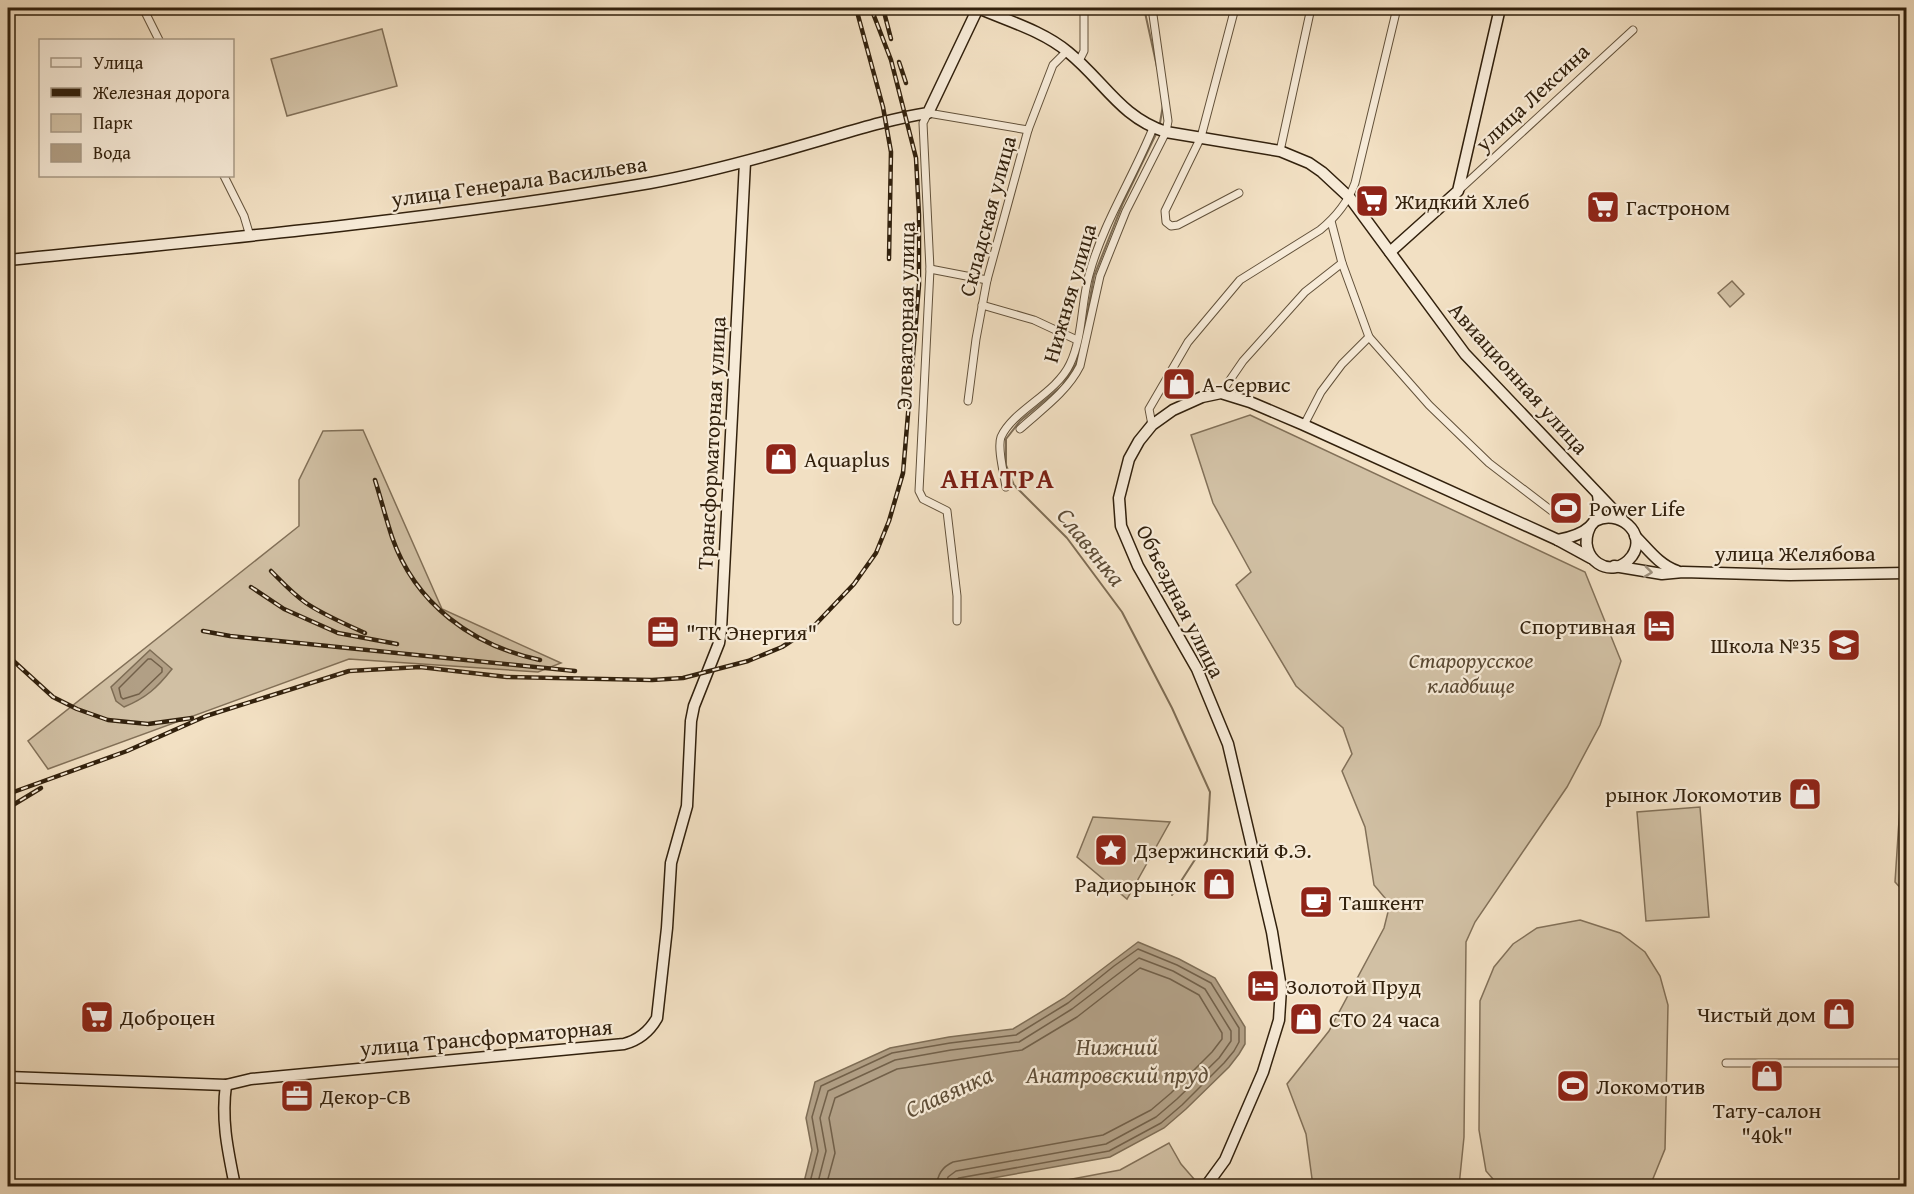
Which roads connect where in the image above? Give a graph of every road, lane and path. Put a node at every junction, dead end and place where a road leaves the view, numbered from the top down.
1 (143, 8) edge
2 (978, 8) edge
3 (1084, 8) edge
4 (1152, 8) edge
5 (1235, 8) edge
6 (1311, 8) edge
7 (1397, 8) edge
8 (1500, 8) edge
9 (1633, 30) dead end
10 (158, 39) edge
11 (1067, 51) junction
12 (1079, 61) junction
13 (928, 113) junction
14 (1153, 128) junction
15 (1028, 130) junction
16 (1166, 132) junction
17 (1200, 137) junction
18 (1280, 151) junction
19 (745, 162) junction
20 (224, 177) edge
21 (1458, 191) junction
22 (1239, 193) dead end
23 (1350, 198) junction
24 (1331, 221) junction
25 (250, 236) junction
26 (1390, 252) junction
27 (8, 260) edge
28 (1342, 264) junction
29 (930, 269) junction
30 (987, 280) junction
31 (982, 305) junction
32 (1369, 337) junction
33 (1077, 340) junction
34 (1221, 393) junction
35 (968, 401) dead end
36 (1304, 424) junction
37 (1152, 425) junction
38 (1020, 429) dead end
39 (1006, 487) dead end
40 (1598, 495) junction
41 (1557, 515) dead end
42 (1622, 519) junction
43 (1592, 524) junction
44 (1635, 536) junction
45 (1558, 540) junction
46 (1591, 558) junction
47 (1614, 566) junction
48 (1683, 573) junction
49 (1906, 573) edge
50 (957, 621) dead end
51 (692, 721) joint
52 (1726, 1063) dead end
53 (1906, 1064) edge
54 (8, 1077) edge
55 (226, 1085) junction
56 (235, 1186) edge
57 (1206, 1186) edge

1 - 10 street
2 - 11 main road, Авиационная улица
2 - 13 main road, Элеваторная улица
3 - 12 street
4 - 16 street
5 - 17 street
6 - 18 street
7 - 23 street
8 - 21 main road, улица Лексина
9 - 21 street, улица Лексина
11 - 12 main road, Авиационная улица
11 - 15 street, Складская улица
12 - 14 main road, Авиационная улица
13 - 15 street, улица Генерала Васильева
13 - 19 main road, улица Генерала Васильева
13 - 29 street, Элеваторная улица
14 - 16 main road, Авиационная улица
14 - 33 street, Нижняя улица
15 - 30 street, Складская улица
16 - 17 main road, Авиационная улица
16 - 38 street, Нижняя улица
17 - 18 main road, Авиационная улица
17 - 22 street
18 - 23 main road, Авиационная улица
19 - 25 main road, улица Генерала Васильева
19 - 51 main road, Трансформаторная улица
20 - 25 street
21 - 26 main road, улица Лексина
23 - 24 street
23 - 26 main road, Авиационная улица
24 - 28 street
24 - 37 street
25 - 27 main road, улица Генерала Васильева
26 - 40 main road, Авиационная улица
28 - 32 street
28 - 34 street
29 - 30 street
29 - 50 street, Элеваторная улица
30 - 31 street, Складская улица
31 - 33 street
31 - 35 street, Складская улица
32 - 36 street
32 - 41 street
33 - 39 street, Нижняя улица
34 - 36 main road
34 - 37 main road, Объездная улица
36 - 45 main road
37 - 57 main road, Объездная улица
40 - 42 main road, Авиационная улица
40 - 43 main road
42 - 43 main road
42 - 44 main road
43 - 45 main road
43 - 46 main road
44 - 47 main road
44 - 48 main road
45 - 46 main road
46 - 47 main road
47 -> 48 main road, улица Желябова
48 - 49 main road, улица Желябова
51 - 55 main road, улица Трансформаторная
52 - 53 street
54 - 55 main road, улица Трансформаторная
55 - 56 main road

